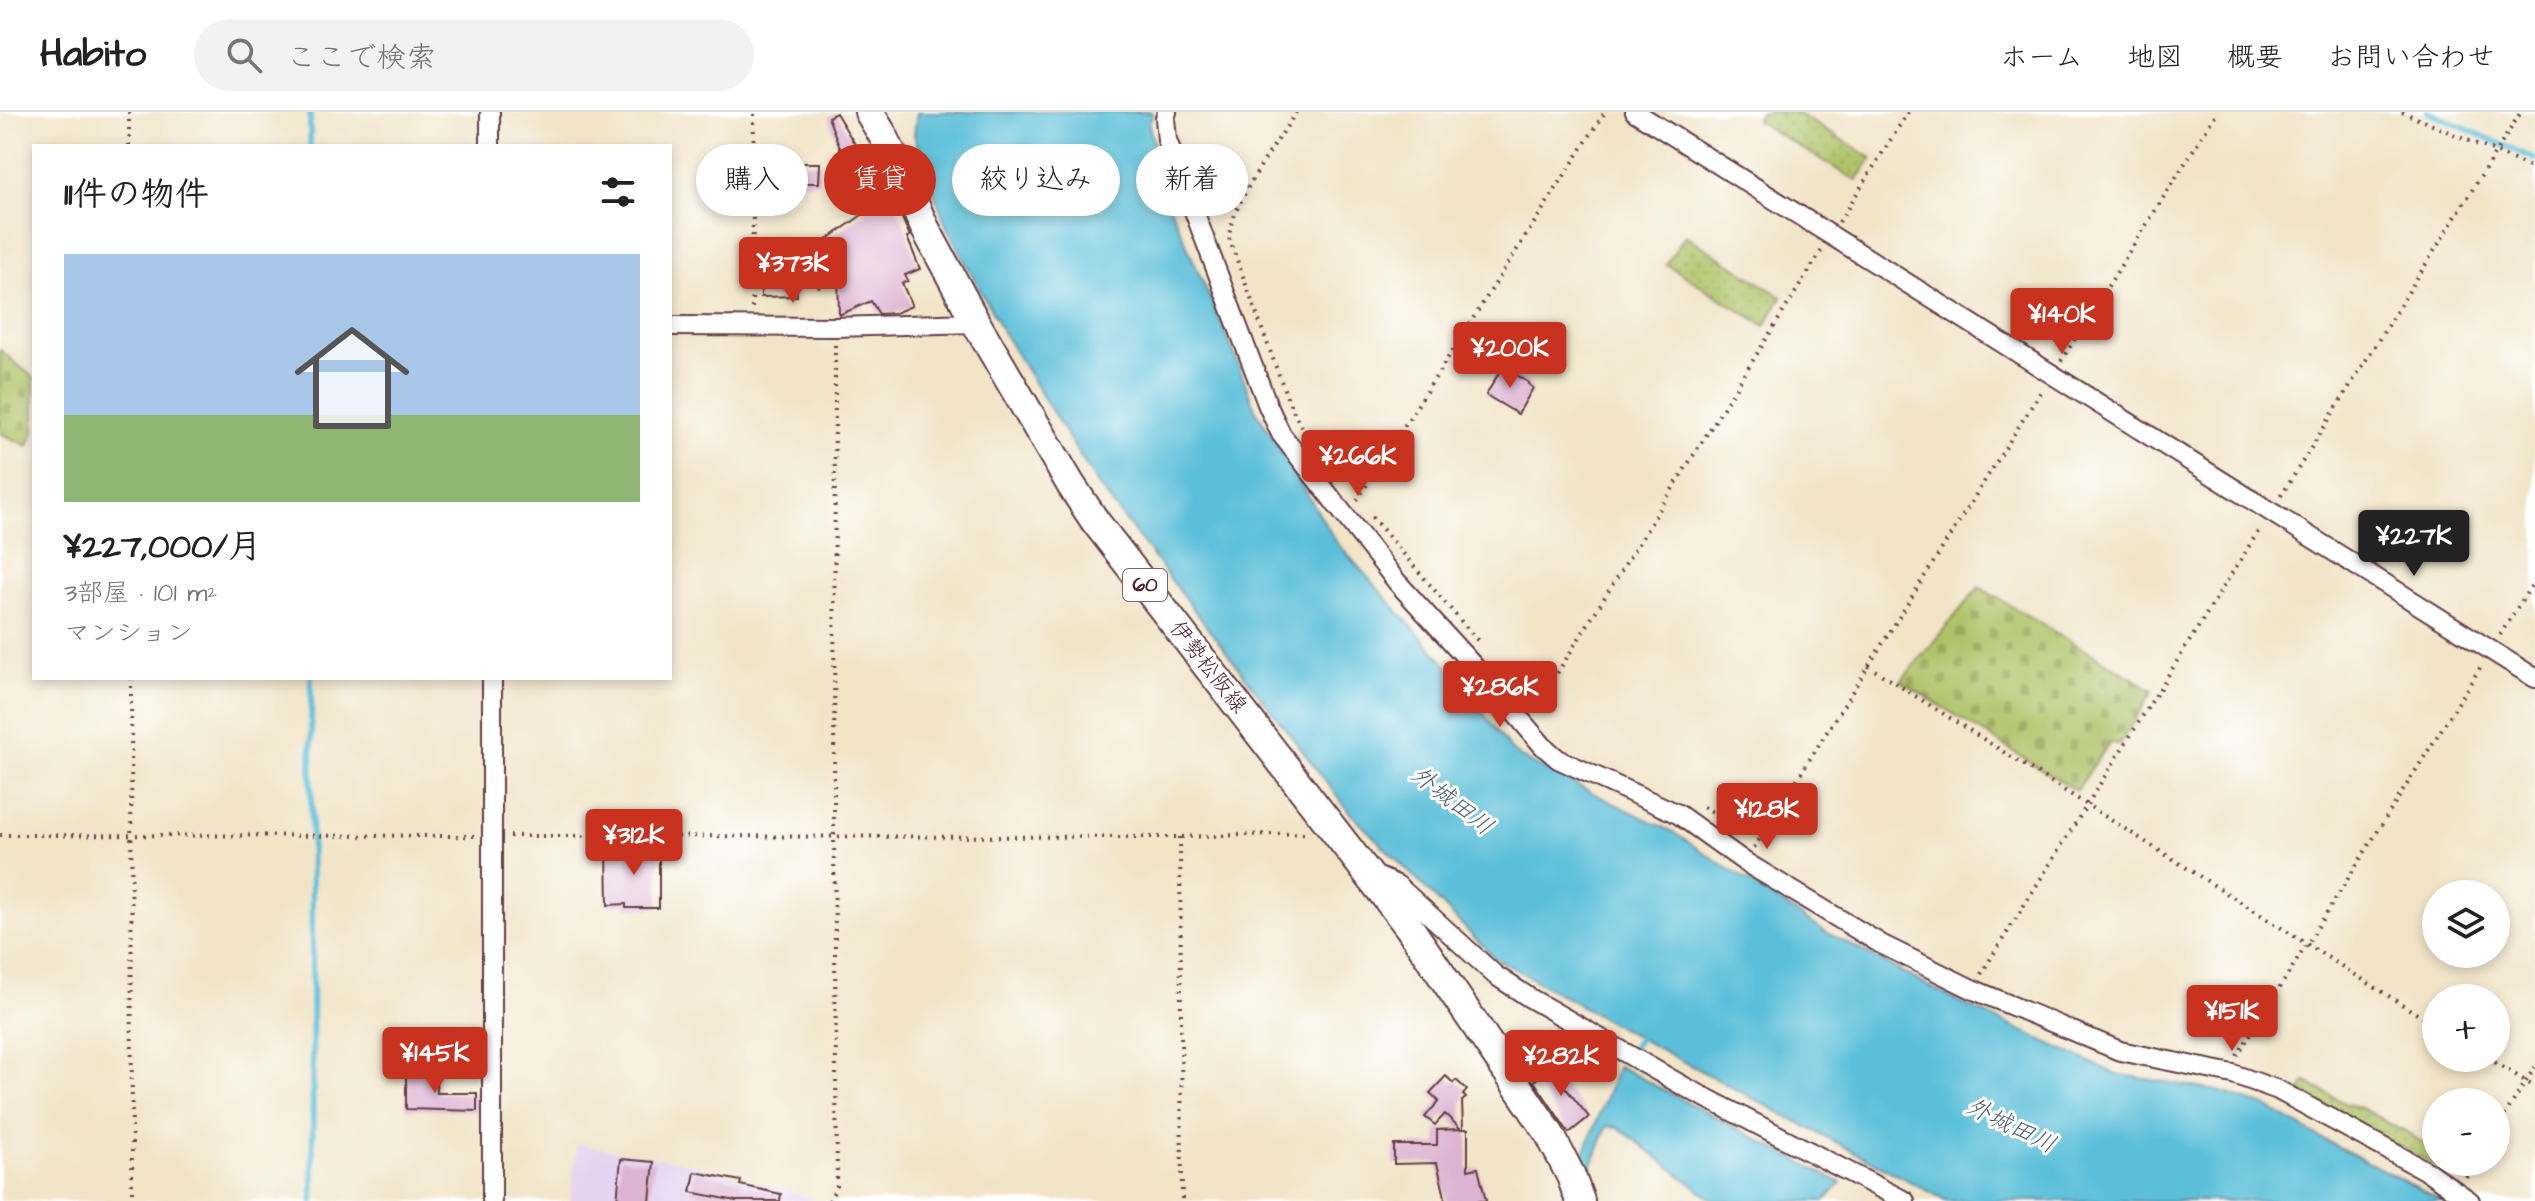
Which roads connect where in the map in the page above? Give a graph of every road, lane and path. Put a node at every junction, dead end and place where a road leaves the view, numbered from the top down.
1 (129, 112) edge
2 (490, 112) edge
3 (754, 112) edge
4 (869, 112) edge
5 (1167, 112) edge
6 (1296, 112) edge
7 (1605, 112) edge
8 (1635, 112) edge
9 (1908, 112) edge
10 (2217, 112) edge
11 (2402, 112) edge
12 (2521, 112) edge
13 (887, 124) edge
14 (129, 144) edge
15 (490, 144) edge
16 (2497, 151) junction
17 (2535, 169) edge
18 (1831, 235) junction
19 (976, 323) junction
20 (672, 326) edge
21 (752, 326) junction
22 (835, 327) junction
23 (2052, 374) junction
24 (1304, 432) dead end
25 (1348, 488) dead end
26 (1367, 511) dead end
27 (2270, 512) junction
28 (2535, 580) edge
29 (1486, 650) dead end
30 (2490, 651) junction
31 (1868, 666) junction
32 (2535, 678) edge
33 (131, 680) edge
34 (492, 680) edge
35 (1536, 707) dead end
36 (2087, 805) junction
37 (1336, 832) junction
38 (0, 835) edge
39 (132, 835) junction
40 (492, 836) junction
41 (834, 836) junction
42 (1180, 837) junction
43 (1745, 862) junction
44 (1368, 873) junction
45 (2306, 945) junction
46 (1972, 989) junction
47 (2422, 1017) edge
48 (2535, 1067) edge
49 (2510, 1072) edge
50 (2233, 1074) junction
51 (2526, 1082) junction
52 (2535, 1087) edge
53 (2510, 1107) edge
54 (132, 1201) edge
55 (492, 1201) edge
56 (829, 1201) edge
57 (1182, 1201) edge
58 (1580, 1201) edge
59 (1905, 1201) edge
60 (2470, 1201) edge

1 - 14 path
2 - 15 street
3 - 21 path
4 - 13 main road, 伊勢松阪線 / 60
5 - 43 street
6 - 24 path
7 - 25 path
8 - 18 street
9 - 18 path
10 - 23 path
11 - 16 path
12 - 16 path
13 - 19 main road, 伊勢松阪線 / 60
16 - 17 path
16 - 27 path
18 - 23 street
18 - 35 path
19 - 22 street
19 - 37 main road, 伊勢松阪線 / 60
20 - 21 street
21 - 22 street
22 - 41 path
23 - 27 street
23 - 31 path
26 - 29 path
27 - 30 street
27 - 36 path
28 - 30 path
30 - 32 street
30 - 45 path
31 - 36 path
31 - 43 path
33 - 39 path
34 - 40 street
36 - 45 path
36 - 46 path
37 - 42 path
37 - 44 main road, 伊勢松阪線 / 60
38 - 39 path
39 - 40 path
39 - 54 path
40 - 41 path
40 - 55 street
41 - 42 path
41 - 56 path
42 - 57 path
43 - 46 street
44 - 58 main road, 伊勢松阪線 / 60
44 - 59 street
45 - 47 path
45 - 50 path
46 - 50 street
48 - 51 path
49 - 51 path
50 - 60 street
51 - 52 path
51 - 53 path

